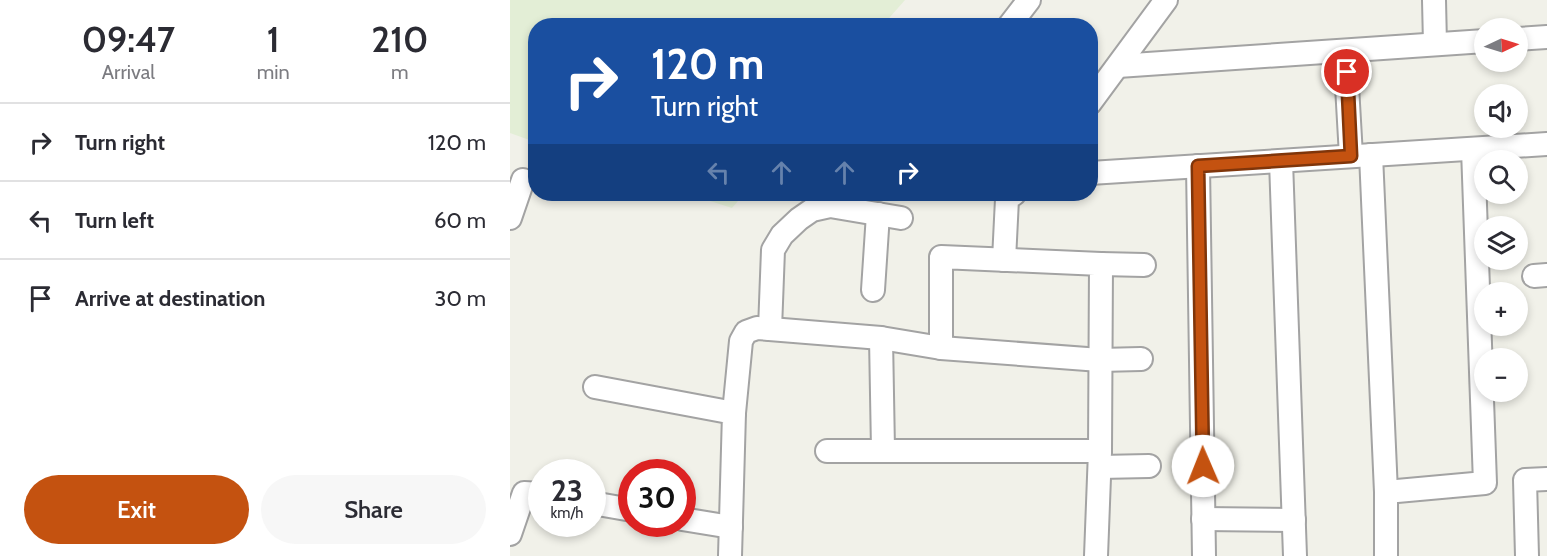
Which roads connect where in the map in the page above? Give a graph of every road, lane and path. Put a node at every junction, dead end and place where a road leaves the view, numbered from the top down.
1 (1029, 0) edge
2 (1166, 0) edge
3 (1434, 0) edge
4 (1015, 18) edge
5 (1547, 37) edge
6 (1528, 38) edge
7 (1474, 42) edge
8 (1435, 44) junction
9 (1345, 51) junction
10 (1118, 66) junction
11 (1098, 91) edge
12 (1547, 144) edge
13 (1473, 149) junction
14 (1361, 156) junction
15 (1281, 161) junction
16 (1198, 166) junction
17 (1098, 172) edge
18 (523, 180) dead end
19 (1005, 201) edge
20 (878, 214) junction
21 (510, 218) edge
22 (901, 218) dead end
23 (1004, 260) junction
24 (1101, 264) junction
25 (1144, 265) dead end
26 (873, 290) dead end
27 (770, 329) junction
28 (881, 338) junction
29 (941, 348) junction
30 (1141, 358) dead end
31 (1100, 360) junction
32 (595, 387) dead end
33 (734, 413) junction
34 (883, 450) junction
35 (826, 451) dead end
36 (1100, 459) junction
37 (1149, 465) dead end
38 (1547, 479) edge
39 (1386, 492) junction
40 (528, 493) edge
41 (1203, 519) junction
42 (1294, 520) junction
43 (696, 521) edge
44 (731, 527) junction
45 (510, 534) edge
46 (730, 556) edge
47 (1096, 556) edge
48 (1204, 556) edge
49 (1295, 556) edge
50 (1386, 556) edge
51 (1527, 556) edge

1 - 4 street
2 - 10 street
3 - 8 street
5 - 6 street
7 - 8 street
8 - 9 street
9 - 10 street
9 - 14 street
10 - 11 street
12 - 13 street
13 - 14 street
13 - 39 street
14 - 15 street
14 - 39 street
15 - 16 street
15 - 42 street
16 - 17 street
16 - 41 street
18 - 21 street
19 - 23 street
20 - 22 street
20 - 26 street
20 - 27 street
23 - 24 street
23 - 29 street
24 - 25 street
24 - 31 street
27 - 28 street
27 - 33 street
28 - 29 street
28 - 34 street
29 - 31 street
30 - 31 street
31 - 36 street
32 - 33 street
33 - 44 street
34 - 35 street
34 - 36 street
36 - 37 street
36 - 47 street
38 - 51 street
39 - 50 street
40 - 45 street
41 - 42 street
41 - 48 street
42 - 49 street
43 - 44 street
44 - 46 street

